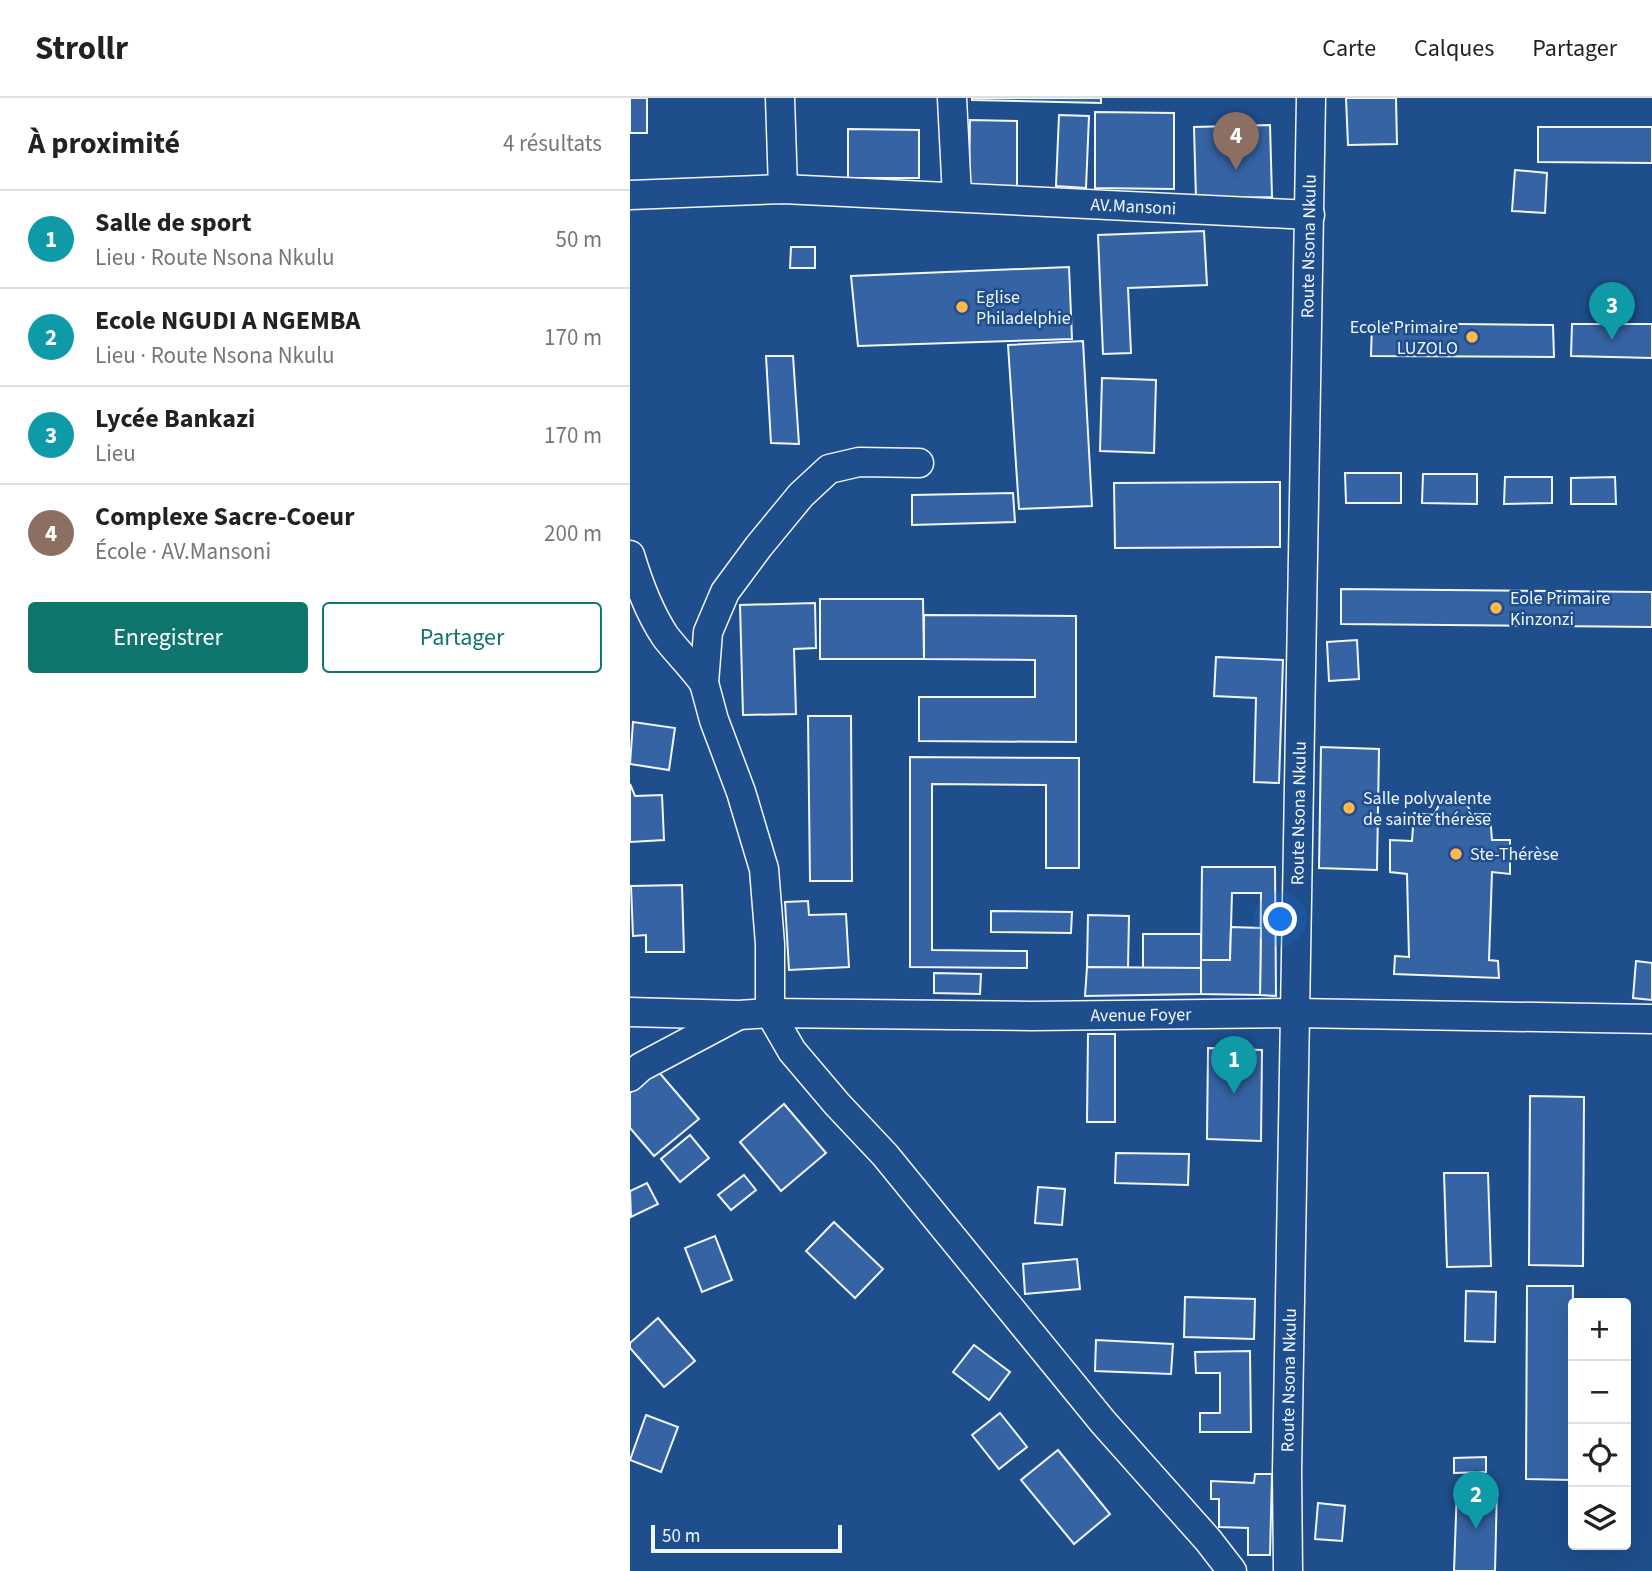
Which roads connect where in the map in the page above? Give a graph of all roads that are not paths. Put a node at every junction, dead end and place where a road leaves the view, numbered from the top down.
1 (780, 98) edge
2 (952, 98) edge
3 (1311, 98) edge
4 (783, 189) junction
5 (630, 195) edge
6 (957, 197) junction
7 (1310, 215) junction
8 (919, 463) dead end
9 (630, 555) edge
10 (704, 683) junction
11 (630, 1012) edge
12 (770, 1013) junction
13 (1295, 1013) junction
14 (739, 1015) junction
15 (1652, 1018) edge
16 (630, 1077) edge
17 (1232, 1571) edge
18 (1287, 1571) edge

1 - 4 street
2 - 6 street
3 - 7 street, Route Nsona Nkulu
4 - 5 street, AV.Mansoni
4 - 6 street, AV.Mansoni
6 - 7 street, AV.Mansoni
7 - 13 street, Route Nsona Nkulu
8 - 10 street
9 - 10 street
10 - 12 street
11 - 14 street, Avenue Foyer
12 - 13 street, Avenue Foyer
12 - 14 street, Avenue Foyer
12 - 17 street
13 - 15 street, Avenue Foyer
13 - 18 street, Route Nsona Nkulu
14 - 16 street

